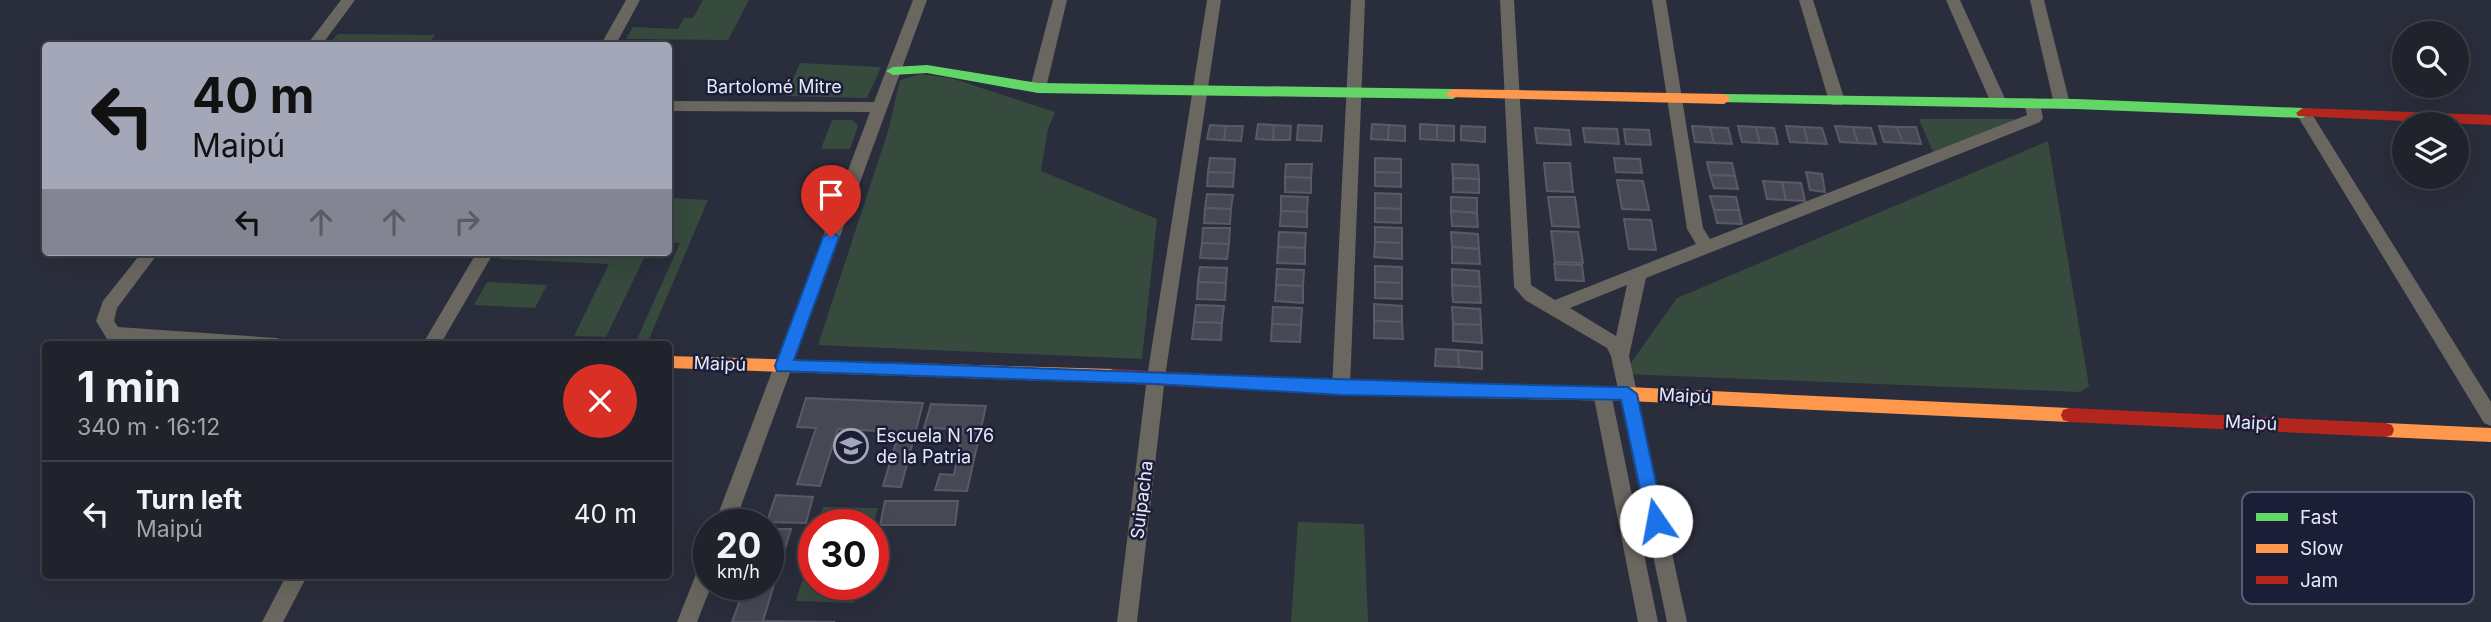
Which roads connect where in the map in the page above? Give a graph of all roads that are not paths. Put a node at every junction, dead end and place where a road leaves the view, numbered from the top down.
1 (348, 0) edge
2 (634, 0) edge
3 (920, 0) edge
4 (1060, 0) edge
5 (1214, 0) edge
6 (1358, 0) edge
7 (1507, 0) edge
8 (1659, 0) edge
9 (1805, 0) edge
10 (1953, 0) edge
11 (2037, 0) edge
12 (316, 42) edge
13 (609, 42) edge
14 (893, 71) junction
15 (1038, 88) junction
16 (1199, 92) junction
17 (1354, 95) junction
18 (1514, 97) junction
19 (1676, 100) junction
20 (1837, 101) junction
21 (1998, 103) junction
22 (2032, 103) junction
23 (2062, 104) junction
24 (672, 106) edge
25 (879, 107) junction
26 (2305, 115) junction
27 (2491, 120) edge
28 (1707, 248) junction
29 (148, 256) edge
30 (484, 256) edge
31 (1638, 274) junction
32 (1554, 307) junction
33 (217, 341) edge
34 (433, 341) edge
35 (1620, 356) junction
36 (672, 362) edge
37 (783, 366) junction
38 (1156, 377) junction
39 (1341, 388) junction
40 (1602, 393) junction
41 (1628, 394) junction
42 (2491, 418) edge
43 (2491, 435) edge
44 (730, 509) edge
45 (295, 579) edge
46 (695, 600) edge
47 (272, 622) edge
48 (687, 622) edge
49 (1127, 622) edge
50 (1648, 622) edge
51 (1677, 622) edge

1 - 12 street
2 - 13 street
3 - 14 street
4 - 15 street
5 - 16 street, Suipacha
6 - 17 street
7 - 18 street
8 - 19 street
9 - 20 street
10 - 21 street
11 - 23 street
14 - 15 street
14 - 25 street
15 - 16 street
16 - 17 street
16 - 38 street, Suipacha
17 - 18 street
17 - 39 street
18 - 19 street
18 - 32 street
19 - 20 street
19 - 28 street
20 - 21 street
21 - 22 street
22 - 23 street
22 - 28 street
23 - 26 street
24 - 25 street, Bartolomé Mitre
25 - 37 street
26 - 27 street
26 - 42 street
28 - 31 street
29 - 33 street
30 - 34 street
31 - 32 street
31 - 35 street
32 - 35 street
35 - 41 street
36 - 37 street, Maipú
37 - 38 street, Maipú
37 - 44 street
38 - 39 street, Maipú
38 - 49 street, Suipacha
39 - 40 street, Maipú
40 - 41 street, Maipú
40 - 50 street
41 - 43 street, Maipú
41 - 51 street
45 - 47 street
46 - 48 street

